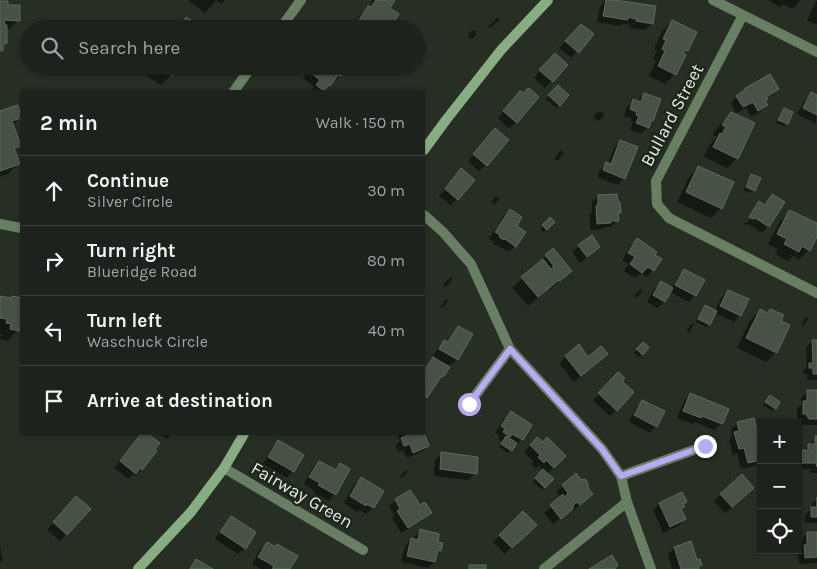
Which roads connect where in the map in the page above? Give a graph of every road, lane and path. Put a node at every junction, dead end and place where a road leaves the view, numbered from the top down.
1 (301, 0) edge
2 (548, 0) edge
3 (713, 0) edge
4 (744, 14) junction
5 (287, 20) edge
6 (817, 52) edge
7 (246, 75) edge
8 (235, 90) edge
9 (425, 149) edge
10 (425, 216) edge
11 (0, 224) edge
12 (20, 228) edge
13 (817, 292) edge
14 (510, 349) junction
15 (469, 404) dead end
16 (243, 435) edge
17 (705, 446) dead end
18 (224, 468) junction
19 (621, 476) junction
20 (627, 502) junction
21 (363, 550) dead end
22 (138, 569) edge
23 (544, 569) edge
24 (651, 569) edge

1 - 5 street
2 - 9 street
3 - 4 street
4 - 6 street
4 - 13 street, Bullard Street
7 - 8 street
10 - 14 street
11 - 12 street
14 - 15 street
14 - 19 street
16 - 18 street
17 - 19 street
18 - 21 street, Fairway Green
18 - 22 street
19 - 20 street
20 - 23 street
20 - 24 street

